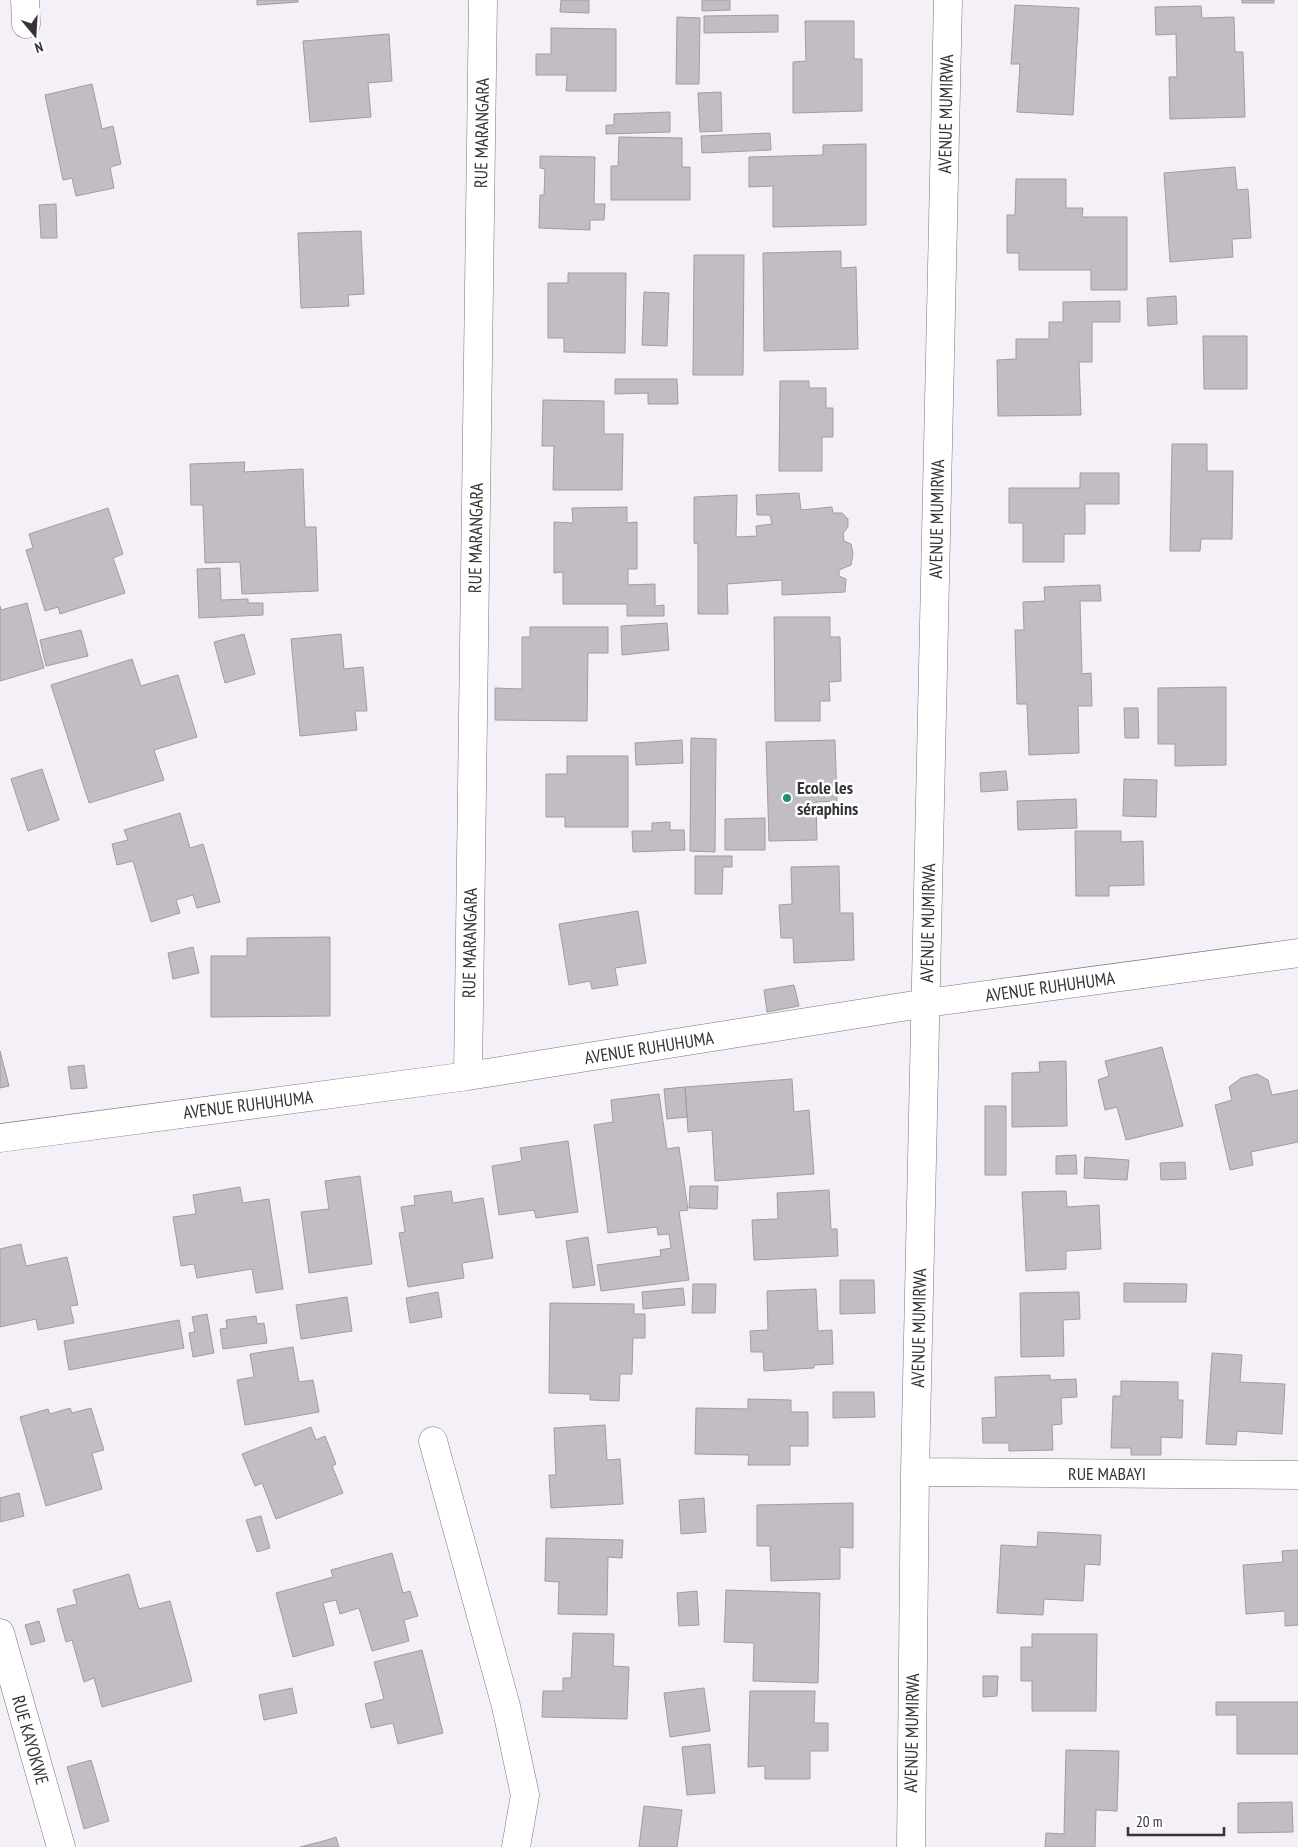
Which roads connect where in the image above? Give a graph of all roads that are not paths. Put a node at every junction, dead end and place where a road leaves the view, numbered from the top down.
1 (484, 0) edge
2 (948, 0) edge
3 (1298, 953) edge
4 (927, 1004) junction
5 (468, 1076) junction
6 (0, 1138) edge
7 (433, 1441) dead end
8 (915, 1472) junction
9 (1298, 1475) edge
10 (0, 1633) edge
11 (61, 1847) edge
12 (516, 1847) edge
13 (911, 1847) edge

1 - 5 street, RUE MARANGARA
2 - 4 street, AVENUE MUMIRWA
3 - 4 street, AVENUE RUHUHUMA
4 - 5 street, AVENUE RUHUHUMA
4 - 8 street, AVENUE MUMIRWA
5 - 6 street, AVENUE RUHUHUMA
7 - 12 street
8 - 9 street, RUE MABAYI
8 - 13 street, AVENUE MUMIRWA
10 - 11 street, RUE KAYOKWE

